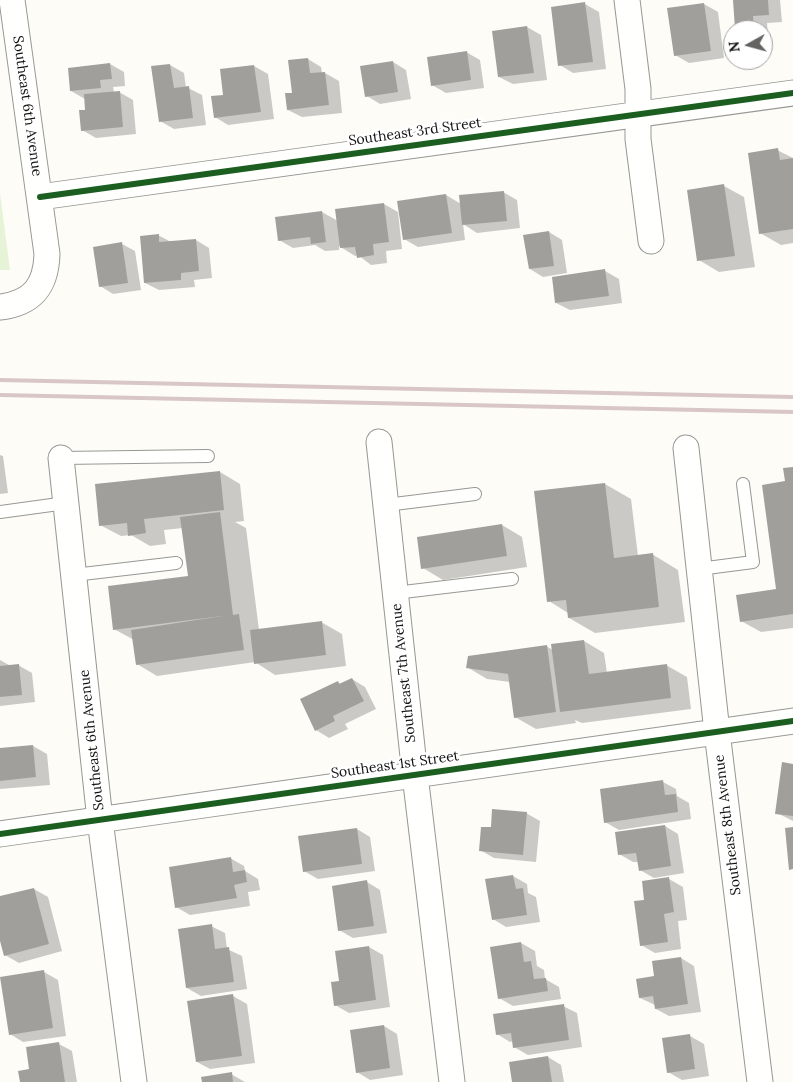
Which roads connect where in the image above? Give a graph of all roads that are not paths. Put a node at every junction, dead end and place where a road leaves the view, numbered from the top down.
1 (12, 0) edge
2 (627, 0) edge
3 (793, 93) edge
4 (638, 114) junction
5 (40, 196) junction
6 (651, 240) dead end
7 (0, 307) edge
8 (379, 442) dead end
9 (686, 448) dead end
10 (208, 456) dead end
11 (61, 458) joint
12 (743, 484) dead end
13 (475, 494) dead end
14 (66, 503) junction
15 (386, 505) junction
16 (0, 512) edge
17 (176, 563) dead end
18 (699, 569) junction
19 (74, 575) junction
20 (512, 579) dead end
21 (395, 593) junction
22 (793, 721) edge
23 (717, 732) junction
24 (415, 775) junction
25 (100, 820) junction
26 (0, 834) edge
27 (134, 1082) edge
28 (452, 1082) edge
29 (760, 1082) edge

1 - 5 street, Southeast 6th Avenue
2 - 4 street
3 - 4 street, Southeast 3rd Street
4 - 5 street, Southeast 3rd Street
4 - 6 street
5 - 7 street, Southeast 6th Avenue
8 - 15 street, Southeast 7th Avenue
9 - 18 street, Southeast 8th Avenue
10 - 11 lane
11 - 14 street, Southeast 6th Avenue
12 - 18 lane
13 - 15 lane
14 - 16 lane
14 - 19 street, Southeast 6th Avenue
15 - 21 street, Southeast 7th Avenue
17 - 19 lane
18 - 23 street, Southeast 8th Avenue
19 - 25 street, Southeast 6th Avenue
20 - 21 lane
21 - 24 street, Southeast 7th Avenue
22 - 23 street, Southeast 1st Street
23 - 24 street, Southeast 1st Street
23 - 29 street, Southeast 8th Avenue
24 - 25 street, Southeast 1st Street
24 - 28 street, Southeast 7th Avenue
25 - 26 street, Southeast 1st Street
25 - 27 street, Southeast 6th Avenue

